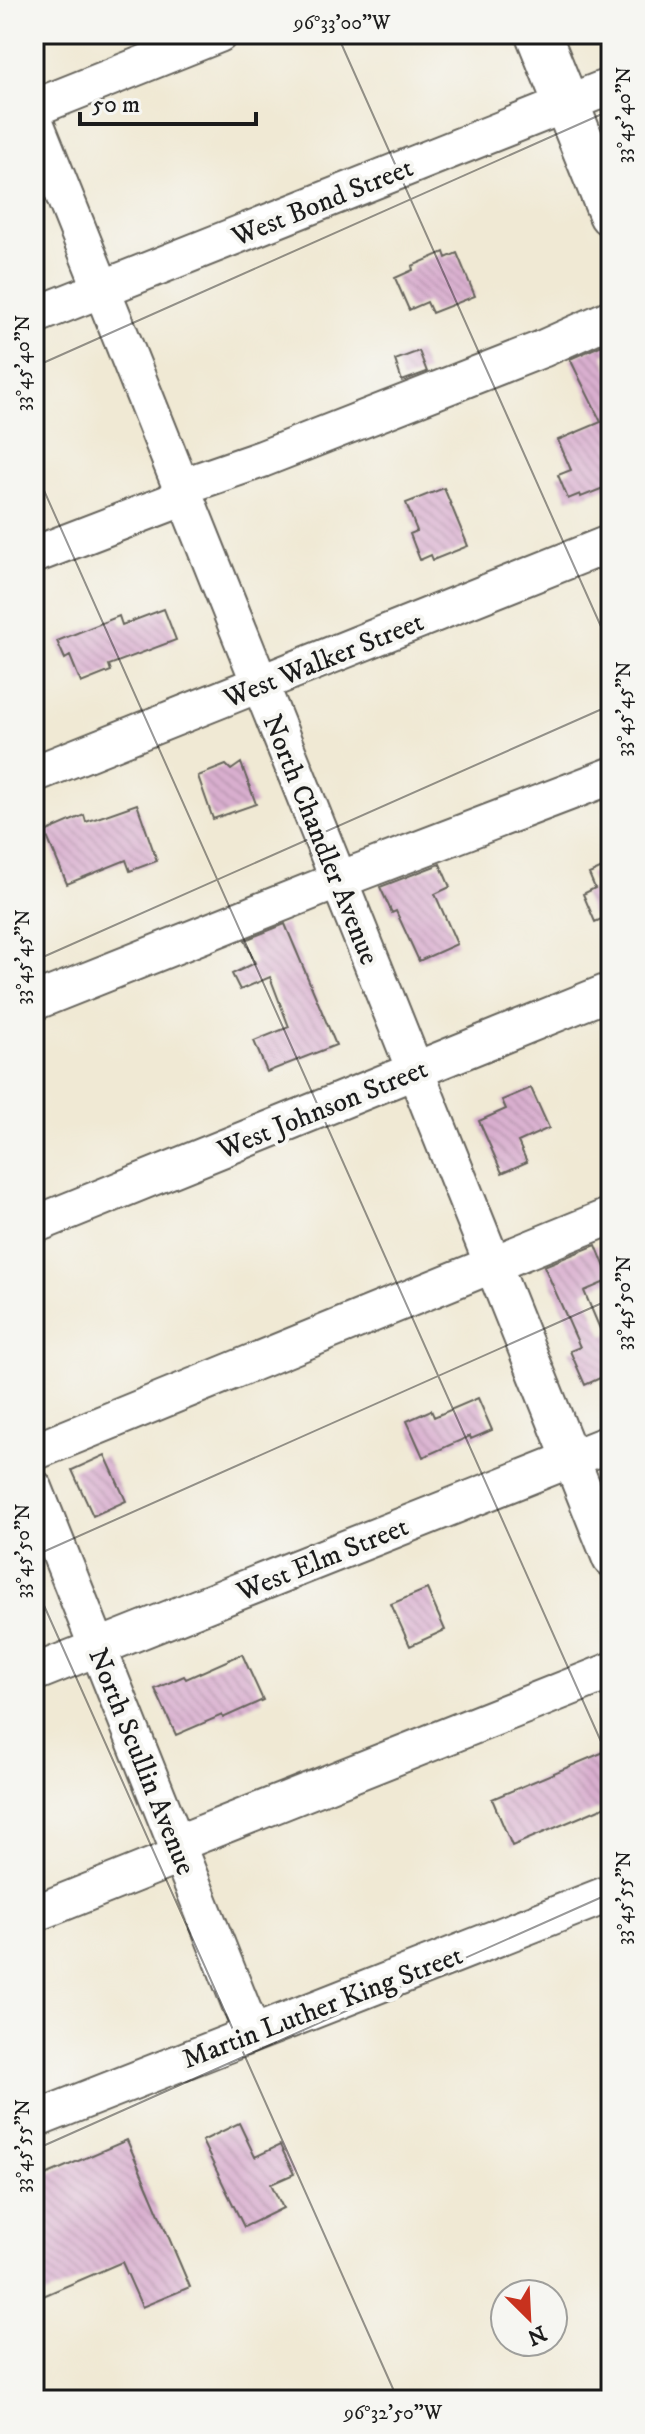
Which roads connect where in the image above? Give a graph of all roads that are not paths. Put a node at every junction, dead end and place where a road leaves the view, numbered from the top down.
1 (219, 34) edge
2 (538, 34) edge
3 (611, 86) edge
4 (566, 104) junction
5 (34, 108) edge
6 (34, 120) edge
7 (611, 214) edge
8 (102, 289) junction
9 (34, 316) edge
10 (611, 318) edge
11 (183, 492) junction
12 (611, 543) edge
13 (34, 555) edge
14 (260, 684) junction
15 (34, 774) edge
16 (611, 776) edge
17 (339, 880) junction
18 (611, 991) edge
19 (34, 1002) edge
20 (415, 1070) junction
21 (611, 1216) edge
22 (34, 1225) edge
23 (492, 1263) junction
24 (611, 1443) edge
25 (34, 1452) edge
26 (571, 1459) junction
27 (34, 1488) edge
28 (611, 1559) edge
29 (98, 1647) junction
30 (611, 1671) edge
31 (34, 1673) edge
32 (178, 1849) junction
33 (611, 1893) edge
34 (34, 1914) edge
35 (252, 2033) junction
36 (34, 2120) edge

1 - 5 street
2 - 4 main road
3 - 4 street, West Bond Street
4 - 7 main road
4 - 8 street, West Bond Street
6 - 8 street, North Chandler Avenue
8 - 9 street, West Bond Street
8 - 11 street, North Chandler Avenue
10 - 11 street
11 - 13 street
11 - 14 street, North Chandler Avenue
12 - 14 street, West Walker Street
14 - 15 street, West Walker Street
14 - 17 street, North Chandler Avenue
16 - 17 street
17 - 19 street
17 - 20 street, North Chandler Avenue
18 - 20 street, West Johnson Street
20 - 22 street, West Johnson Street
20 - 23 street, North Chandler Avenue
21 - 23 street
23 - 25 street
23 - 26 street, North Chandler Avenue
24 - 26 street, West Elm Street
26 - 28 street, North Chandler Avenue
26 - 29 street, West Elm Street
27 - 29 street, North Scullin Avenue
29 - 31 street, West Elm Street
29 - 32 street, North Scullin Avenue
30 - 32 street
32 - 34 street
32 - 35 street, North Scullin Avenue
33 - 35 street, Martin Luther King Street
35 - 36 street, Martin Luther King Street

